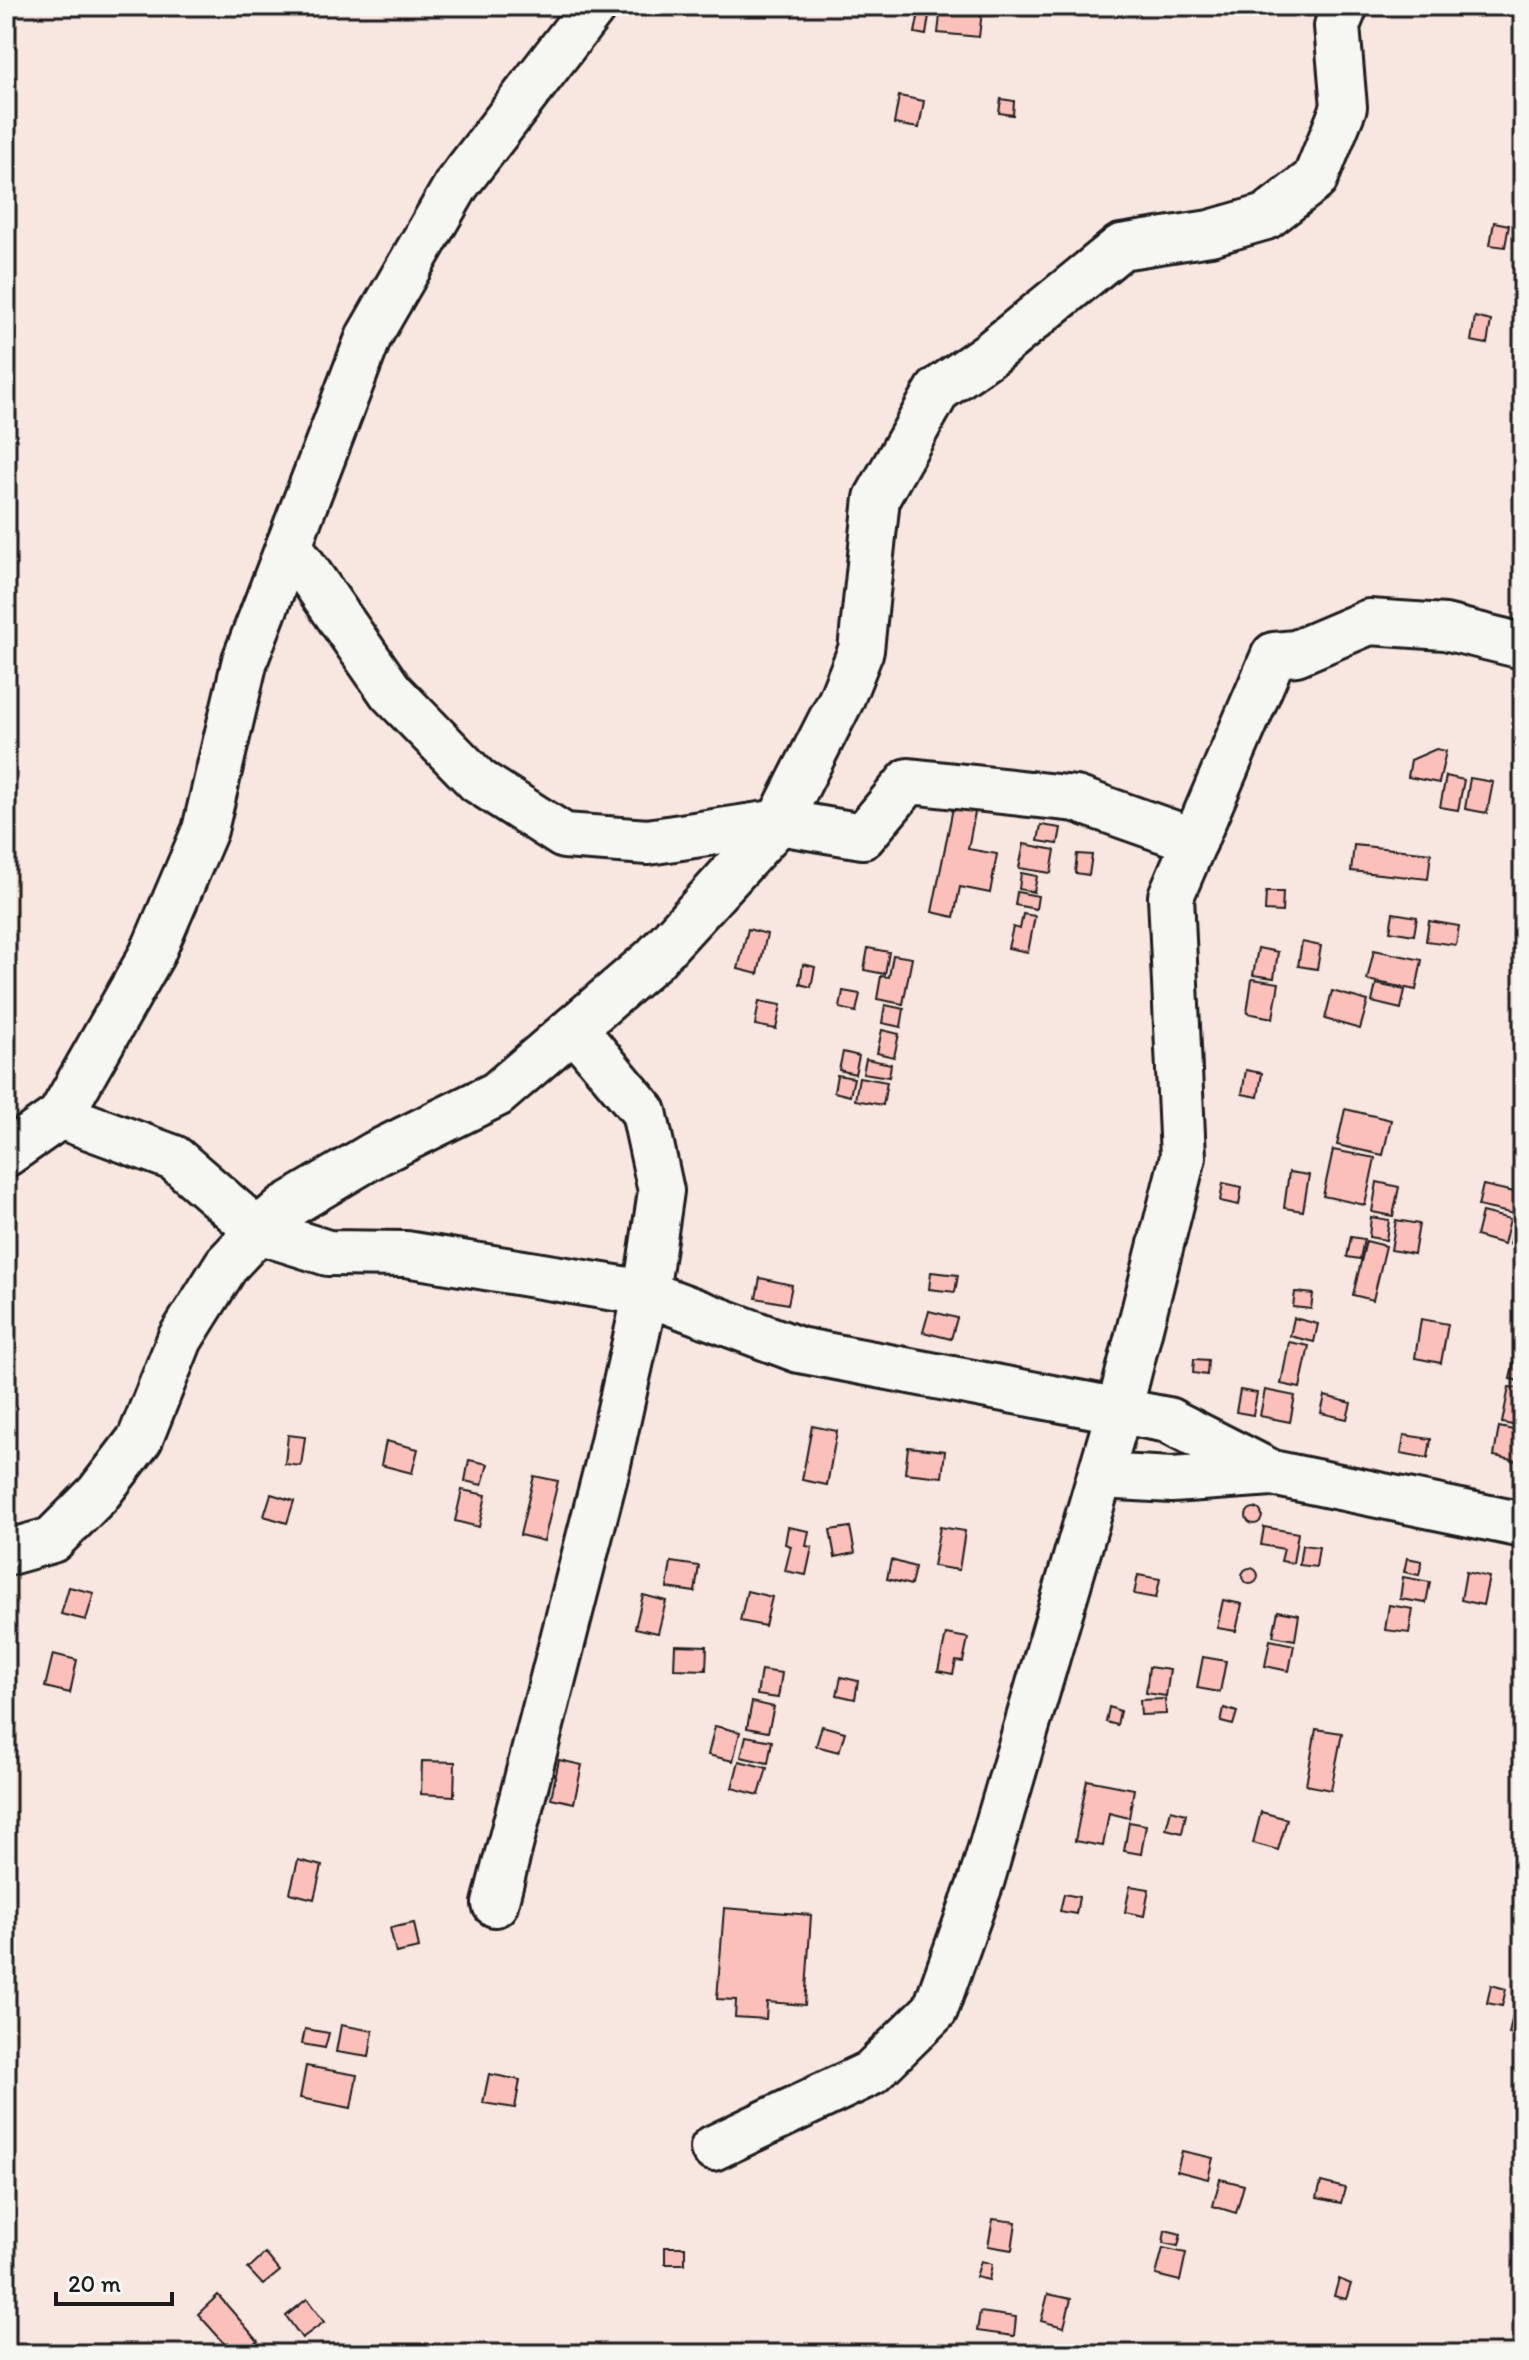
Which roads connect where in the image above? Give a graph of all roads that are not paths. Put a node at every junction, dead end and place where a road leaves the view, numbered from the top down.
1 (594, 6) edge
2 (1345, 6) edge
3 (289, 545) junction
4 (1523, 646) edge
5 (779, 822) junction
6 (1195, 841) junction
7 (574, 1028) junction
8 (60, 1116) junction
9 (6, 1154) edge
10 (258, 1231) junction
11 (646, 1293) junction
12 (1119, 1411) junction
13 (1272, 1473) junction
14 (1100, 1476) junction
15 (1523, 1525) edge
16 (6, 1553) edge
17 (495, 1904) dead end
18 (713, 2148) dead end

1 - 3 street
2 - 5 street
3 - 5 street
3 - 8 street
4 - 6 street
5 - 6 street
5 - 7 street
6 - 12 street
7 - 10 street
7 - 11 street
8 - 9 street
8 - 10 street
10 - 11 street
10 - 16 street
11 - 12 street
11 - 17 street
12 - 13 street
12 - 14 street
13 - 14 street
13 - 15 street
14 - 18 street

